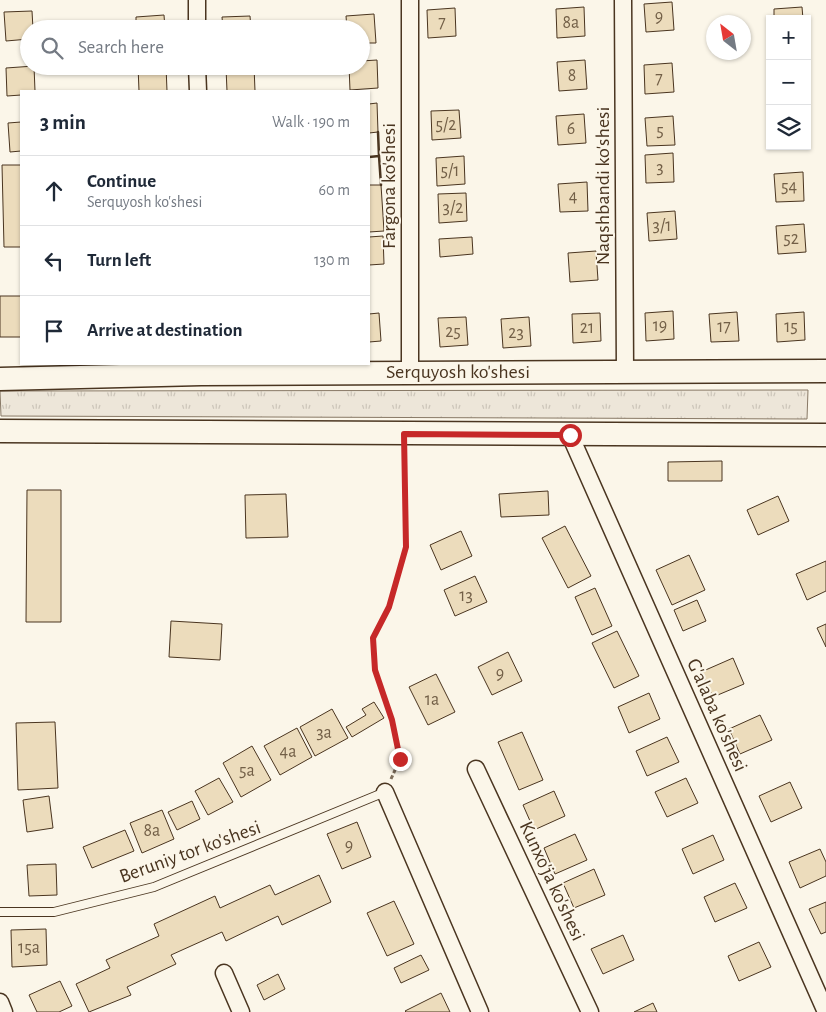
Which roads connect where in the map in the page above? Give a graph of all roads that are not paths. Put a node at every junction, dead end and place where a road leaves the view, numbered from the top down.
1 (197, 0) edge
2 (410, 0) edge
3 (623, 0) edge
4 (197, 20) edge
5 (198, 75) edge
6 (198, 90) edge
7 (201, 369) edge
8 (625, 371) junction
9 (826, 371) edge
10 (410, 372) junction
11 (0, 378) edge
12 (0, 431) edge
13 (570, 435) junction
14 (826, 435) edge
15 (476, 769) dead end
16 (384, 792) joint
17 (0, 912) edge
18 (224, 973) dead end
19 (0, 1002) edge
20 (4, 1012) edge
21 (241, 1012) edge
22 (480, 1012) edge
23 (590, 1012) edge
24 (826, 1012) edge

1 - 4 street
2 - 10 street, Fargona ko'shesi
3 - 8 street, Naqshbandi ko'shesi
5 - 6 street
7 - 10 street, Serquyosh ko'shesi
7 - 11 street, Serquyosh ko'shesi
8 - 9 street, Serquyosh ko'shesi
8 - 10 street, Serquyosh ko'shesi
12 - 13 street
13 - 14 street
13 - 24 street, G'alaba ko'shesi
15 - 23 street, Kunxo'ja ko'shesi
16 - 17 lane, Beruniy tor ko'shesi
16 - 22 street
18 - 21 street
19 - 20 street

